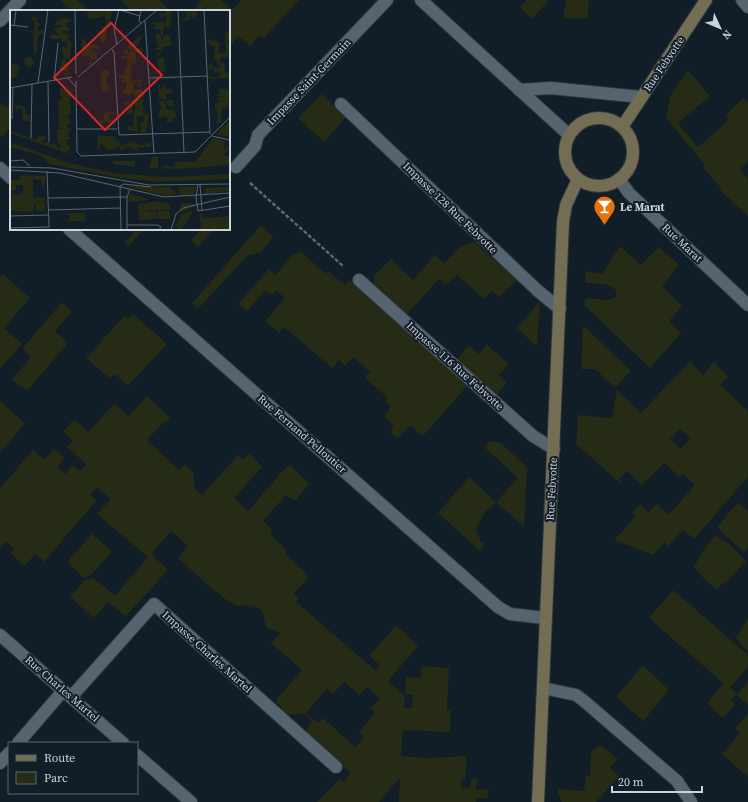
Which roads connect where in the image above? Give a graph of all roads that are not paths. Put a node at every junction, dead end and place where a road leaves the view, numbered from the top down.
1 (20, 0) edge
2 (386, 0) edge
3 (421, 0) edge
4 (706, 0) edge
5 (742, 0) edge
6 (748, 8) edge
7 (10, 10) edge
8 (10, 10) edge
9 (0, 21) edge
10 (519, 90) junction
11 (641, 97) junction
12 (341, 104) dead end
13 (622, 127) junction
14 (569, 135) junction
15 (236, 167) road end
16 (0, 168) edge
17 (10, 177) edge
18 (578, 179) junction
19 (619, 179) junction
20 (70, 230) edge
21 (359, 280) road end
22 (748, 305) edge
23 (560, 309) junction
24 (554, 449) junction
25 (545, 618) junction
26 (0, 635) edge
27 (543, 688) junction
28 (67, 694) junction
29 (19, 742) edge
30 (122, 742) edge
31 (8, 754) edge
32 (138, 756) edge
33 (0, 763) edge
34 (336, 767) dead end
35 (191, 802) edge
36 (538, 802) edge
37 (691, 802) edge

1 - 8 street
2 - 15 street, Impasse Saint-Germain
3 - 10 street
4 - 11 street, Rue Febvotte
5 - 6 street
7 - 9 street
10 - 11 street
10 - 14 street
11 - 13 street, Rue Febvotte
12 - 23 street, Impasse 128 Rue Febvotte
13 - 14 street
13 - 19 street
14 - 18 street
16 - 17 street
18 - 19 street
18 - 23 street, Rue Febvotte
19 - 22 street, Rue Marat
20 - 25 street, Rue Fernand Pelloutier
21 - 24 street, Impasse 116 Rue Febvotte
23 - 24 street, Rue Febvotte
24 - 25 street, Rue Febvotte
25 - 27 street, Rue Febvotte
26 - 28 street, Rue Charles Martel
27 - 36 street, Rue Febvotte
27 - 37 street
28 - 29 street
28 - 30 street, Rue Charles Martel
28 - 34 street, Impasse Charles Martel
31 - 33 street
32 - 35 street

